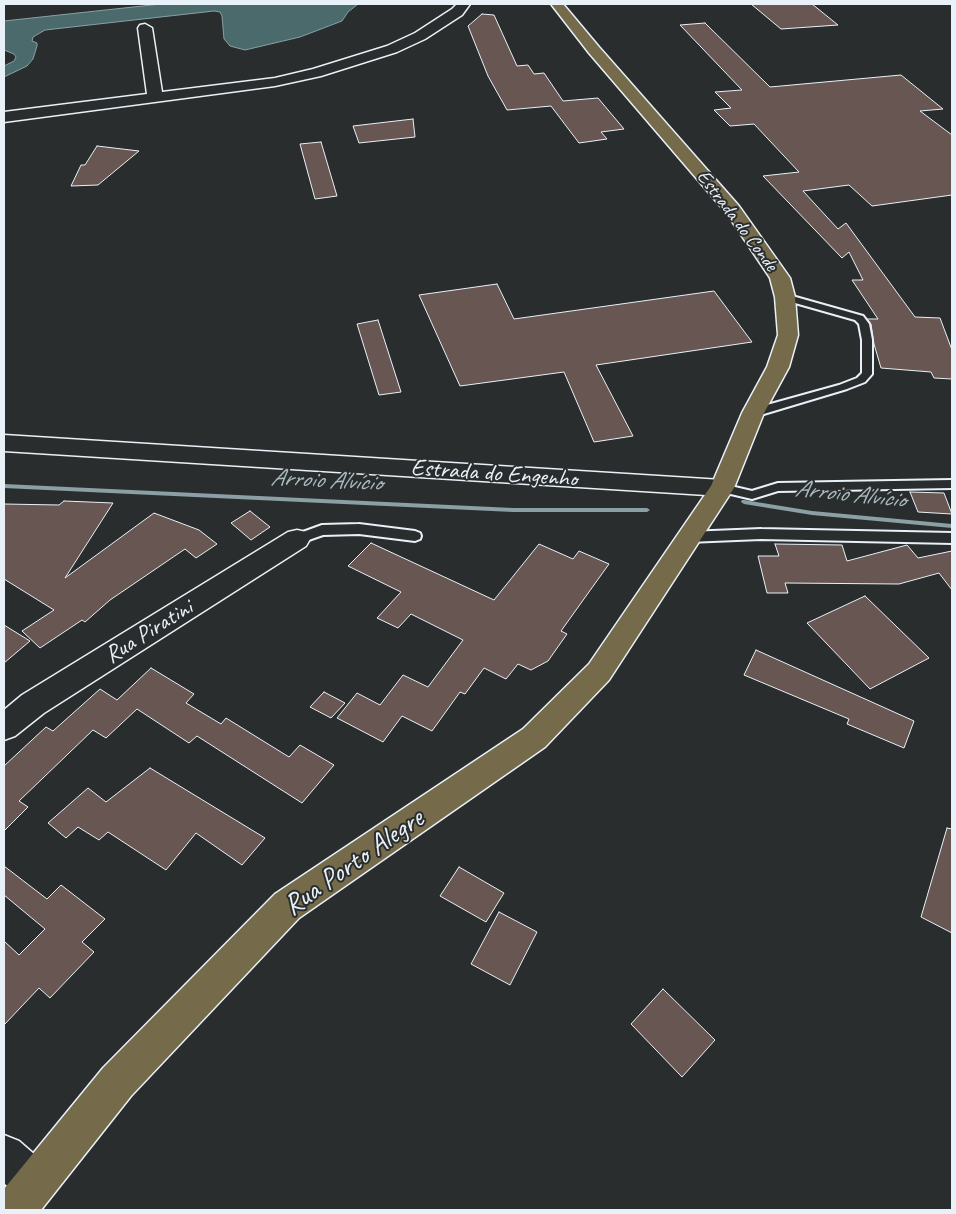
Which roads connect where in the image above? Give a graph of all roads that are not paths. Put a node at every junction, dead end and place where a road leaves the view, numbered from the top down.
1 (464, 4) edge
2 (557, 4) edge
3 (145, 28) dead end
4 (155, 98) junction
5 (4, 117) edge
6 (785, 297) junction
7 (753, 413) junction
8 (4, 443) edge
9 (952, 484) edge
10 (722, 488) junction
11 (692, 531) junction
12 (415, 536) dead end
13 (952, 538) edge
14 (297, 539) joint
15 (4, 727) edge
16 (4, 1156) edge
17 (24, 1197) edge

1 - 4 street
2 - 6 main road, Estrada do Conde
3 - 4 street
4 - 5 street
6 - 7 main road, Estrada do Conde
6 - 7 lane
7 - 10 main road, Estrada do Conde
8 - 10 street, Estrada do Engenho
9 - 10 lane, Estrada do Engenho
10 - 11 main road, Estrada do Conde
11 - 13 lane
11 - 17 main road, Rua Porto Alegre
12 - 14 lane
14 - 15 street, Rua Piratini
16 - 17 street

